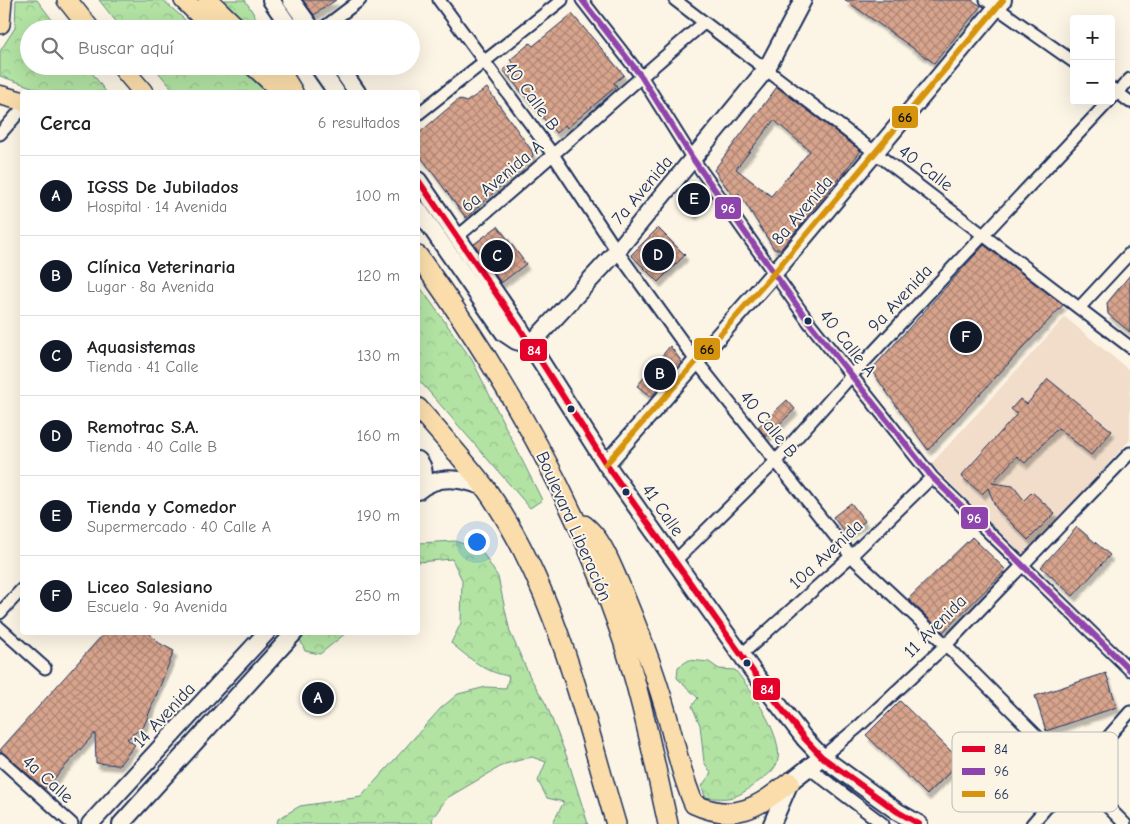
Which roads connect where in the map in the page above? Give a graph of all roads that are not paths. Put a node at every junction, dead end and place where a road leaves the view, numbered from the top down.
1 (2, 0) edge
2 (67, 0) edge
3 (184, 0) edge
4 (208, 0) edge
5 (271, 0) edge
6 (291, 0) edge
7 (360, 0) edge
8 (439, 0) edge
9 (562, 0) edge
10 (582, 0) edge
11 (675, 0) edge
12 (802, 0) edge
13 (995, 3) edge
14 (83, 20) edge
15 (205, 20) edge
16 (229, 20) edge
17 (285, 20) edge
18 (305, 20) edge
19 (334, 20) edge
20 (704, 23) junction
21 (0, 24) edge
22 (1071, 60) edge
23 (485, 62) junction
24 (767, 68) junction
25 (129, 75) edge
26 (264, 75) edge
27 (283, 75) edge
28 (324, 75) edge
29 (345, 75) edge
30 (641, 76) junction
31 (1130, 79) edge
32 (141, 90) edge
33 (280, 90) edge
34 (292, 90) edge
35 (335, 90) edge
36 (356, 90) edge
37 (1115, 92) edge
38 (0, 95) edge
39 (1115, 96) edge
40 (20, 100) edge
41 (1130, 102) edge
42 (1103, 105) edge
43 (20, 111) edge
44 (420, 112) edge
45 (0, 134) edge
46 (877, 153) junction
47 (554, 156) junction
48 (693, 159) junction
49 (420, 183) edge
50 (420, 212) edge
51 (984, 235) junction
52 (457, 237) junction
53 (618, 251) junction
54 (1130, 253) edge
55 (420, 259) edge
56 (775, 272) junction
57 (1079, 308) junction
58 (530, 345) junction
59 (1130, 347) edge
60 (697, 362) junction
61 (851, 376) junction
62 (420, 410) edge
63 (1130, 454) edge
64 (776, 461) junction
65 (420, 462) edge
66 (606, 464) junction
67 (932, 477) junction
68 (484, 487) junction
69 (420, 489) edge
70 (575, 518) junction
71 (851, 556) junction
72 (675, 562) junction
73 (1023, 566) junction
74 (20, 591) edge
75 (0, 613) edge
76 (0, 628) edge
77 (264, 635) edge
78 (292, 635) edge
79 (946, 645) junction
80 (741, 655) junction
81 (45, 668) dead end
82 (1130, 670) edge
83 (1130, 712) edge
84 (1032, 732) edge
85 (1113, 732) edge
86 (822, 757) junction
87 (3, 767) edge
88 (809, 768) junction
89 (790, 782) junction
90 (1043, 812) edge
91 (1113, 812) edge
92 (72, 824) edge
93 (90, 824) edge
94 (121, 824) edge
95 (616, 824) edge
96 (668, 824) edge
97 (772, 824) edge
98 (883, 824) edge
99 (919, 824) edge
100 (1032, 824) edge
101 (1125, 824) edge

1 - 21 highway
2 - 14 highway
3 - 15 highway
4 - 16 highway
5 - 17 main road
6 - 18 main road
7 - 19 street
8 - 23 street, 40 Calle B
9 - 23 street
10 - 30 street, 40 Calle A
11 - 20 street, 40 Calle
12 - 24 main road, 7a Avenida
13 - 22 street
13 - 46 main road, 8a Avenida
20 - 24 street, 40 Calle
20 - 30 street, 6a Avenida A
23 - 44 street
23 - 47 street, 40 Calle B
24 - 46 street, 40 Calle
24 - 48 main road, 7a Avenida
25 - 32 highway
26 - 33 highway
27 - 34 highway
28 - 35 main road
29 - 36 main road
30 - 47 street, 6a Avenida A
30 - 48 street, 40 Calle A
31 - 37 street, 9a Avenida
38 - 40 main road
39 - 41 street
42 - 51 street, 9a Avenida
43 - 45 street
46 - 51 street, 40 Calle
46 - 56 main road, 8a Avenida
47 - 52 street, 6a Avenida A
47 - 53 street, 40 Calle B
48 - 53 main road, 7a Avenida
48 - 56 street, 40 Calle A
49 - 52 main road, 41 Calle
50 - 58 main road
51 - 57 street, 40 Calle
51 - 61 street, 9a Avenida
52 - 58 main road, 41 Calle
53 - 58 main road, 7a Avenida
53 - 60 street, 40 Calle B
54 - 57 street
55 - 70 highway, Boulevard Liberación
56 - 60 main road, 8a Avenida
56 - 61 street, 40 Calle A
57 - 59 street, 40 Calle
58 - 66 main road, 41 Calle
60 - 64 street, 40 Calle B
60 - 66 main road, 8a Avenida
61 - 64 street, 9a Avenida
61 - 67 street, 40 Calle A
62 - 68 highway
63 - 73 street, 11 Avenida
64 - 71 street, 40 Calle B
64 - 72 street, 9a Avenida
65 - 69 main road
66 - 72 main road, 41 Calle
67 - 71 street, 10a Avenida
67 - 73 street, 40 Calle A
68 - 69 main road
68 - 95 highway
70 - 89 highway
70 - 96 highway, Boulevard Liberación
71 - 79 street, 40 Calle B
71 - 80 street, 10a Avenida
72 - 80 main road, 41 Calle
73 - 79 street, 11 Avenida
73 - 82 street, 40 Calle A
74 - 75 street
76 - 81 street
77 - 93 main road, 14 Avenida
78 - 94 main road
79 - 84 street, 40 Calle B
79 - 86 street, 11 Avenida
80 - 86 main road, 41 Calle
83 - 85 street
86 - 88 main road, 11 Avenida
86 - 99 main road, 41 Calle
87 - 92 street, 4a Calle
88 - 89 main road, 11 Avenida
88 - 98 street
89 - 97 main road
90 - 100 street
91 - 101 street, 40 Calle B

